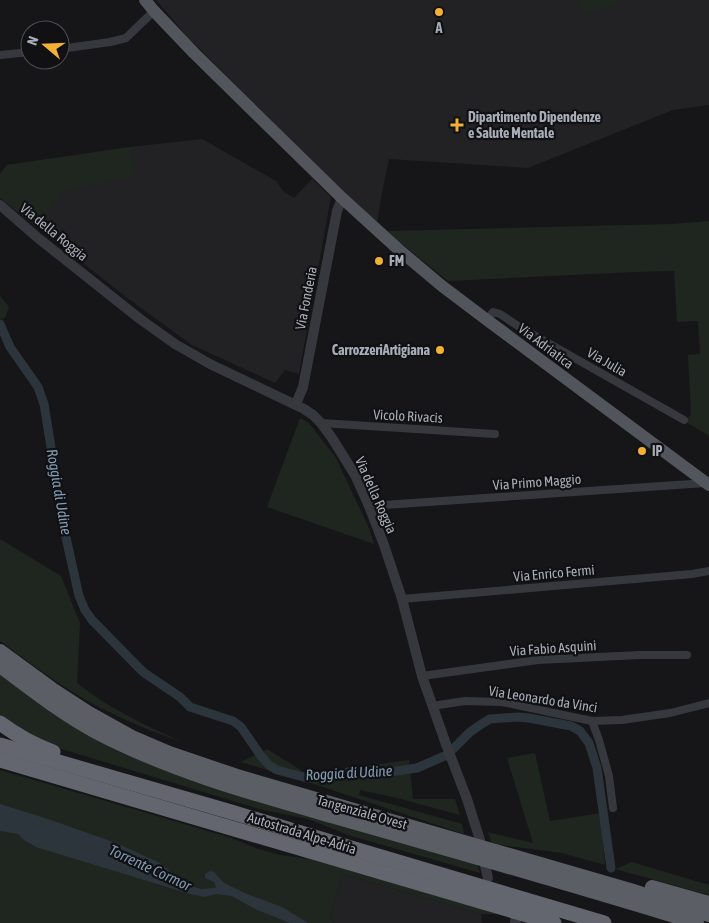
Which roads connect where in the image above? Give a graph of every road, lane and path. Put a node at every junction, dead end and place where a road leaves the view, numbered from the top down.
1 (145, 0) edge
2 (154, 11) junction
3 (70, 48) edge
4 (20, 53) edge
5 (0, 55) edge
6 (342, 198) junction
7 (0, 205) edge
8 (486, 320) junction
9 (518, 326) junction
10 (510, 337) junction
11 (296, 404) junction
12 (684, 420) dead end
13 (321, 423) junction
14 (495, 434) dead end
15 (708, 484) edge
16 (369, 506) junction
17 (709, 571) edge
18 (402, 600) junction
19 (0, 651) edge
20 (687, 655) dead end
21 (0, 666) edge
22 (422, 676) junction
23 (709, 703) edge
24 (432, 706) junction
25 (592, 720) junction
26 (0, 723) edge
27 (0, 745) edge
28 (0, 760) edge
29 (140, 786) junction
30 (613, 808) dead end
31 (480, 840) dead end
32 (509, 855) junction
33 (485, 866) dead end
34 (488, 878) dead end
35 (628, 896) junction
36 (709, 903) edge
37 (709, 914) edge
38 (554, 923) edge
39 (604, 923) edge
40 (696, 923) edge

1 - 2 main road, Via Adriatica
2 - 3 street
2 - 6 main road, Via Adriatica
4 - 5 street
6 - 8 main road, Via Adriatica
6 - 11 street, Via Fonderia
7 - 11 street, Via della Roggia
8 - 9 street, Via Julia
8 - 10 main road, Via Adriatica
9 - 10 street
9 - 12 street, Via Julia
10 - 15 main road, Via Adriatica
11 - 13 street, Via della Roggia
13 - 14 street, Vicolo Rivacis
13 - 16 street, Via della Roggia
15 - 16 street, Via Primo Maggio
16 - 18 street, Via della Roggia
17 - 18 street, Via Enrico Fermi
18 - 22 street, Via della Roggia
19 - 32 highway, Tangenziale Ovest
20 - 22 street, Via Fabio Asquini
21 - 35 highway, Tangenziale Ovest
22 - 24 street, Via della Roggia
23 - 25 street, Via Leonardo da Vinci
24 - 25 street, Via Leonardo da Vinci
24 - 31 street, Via della Roggia
25 - 30 street
26 - 29 highway
27 - 29 highway, Autostrada Alpe-Adria
28 - 38 highway, Autostrada Alpe-Adria
29 - 39 highway, Autostrada Alpe-Adria
32 - 35 highway, Tangenziale Ovest
32 - 36 highway
33 - 34 street
35 - 37 highway
35 - 40 highway

